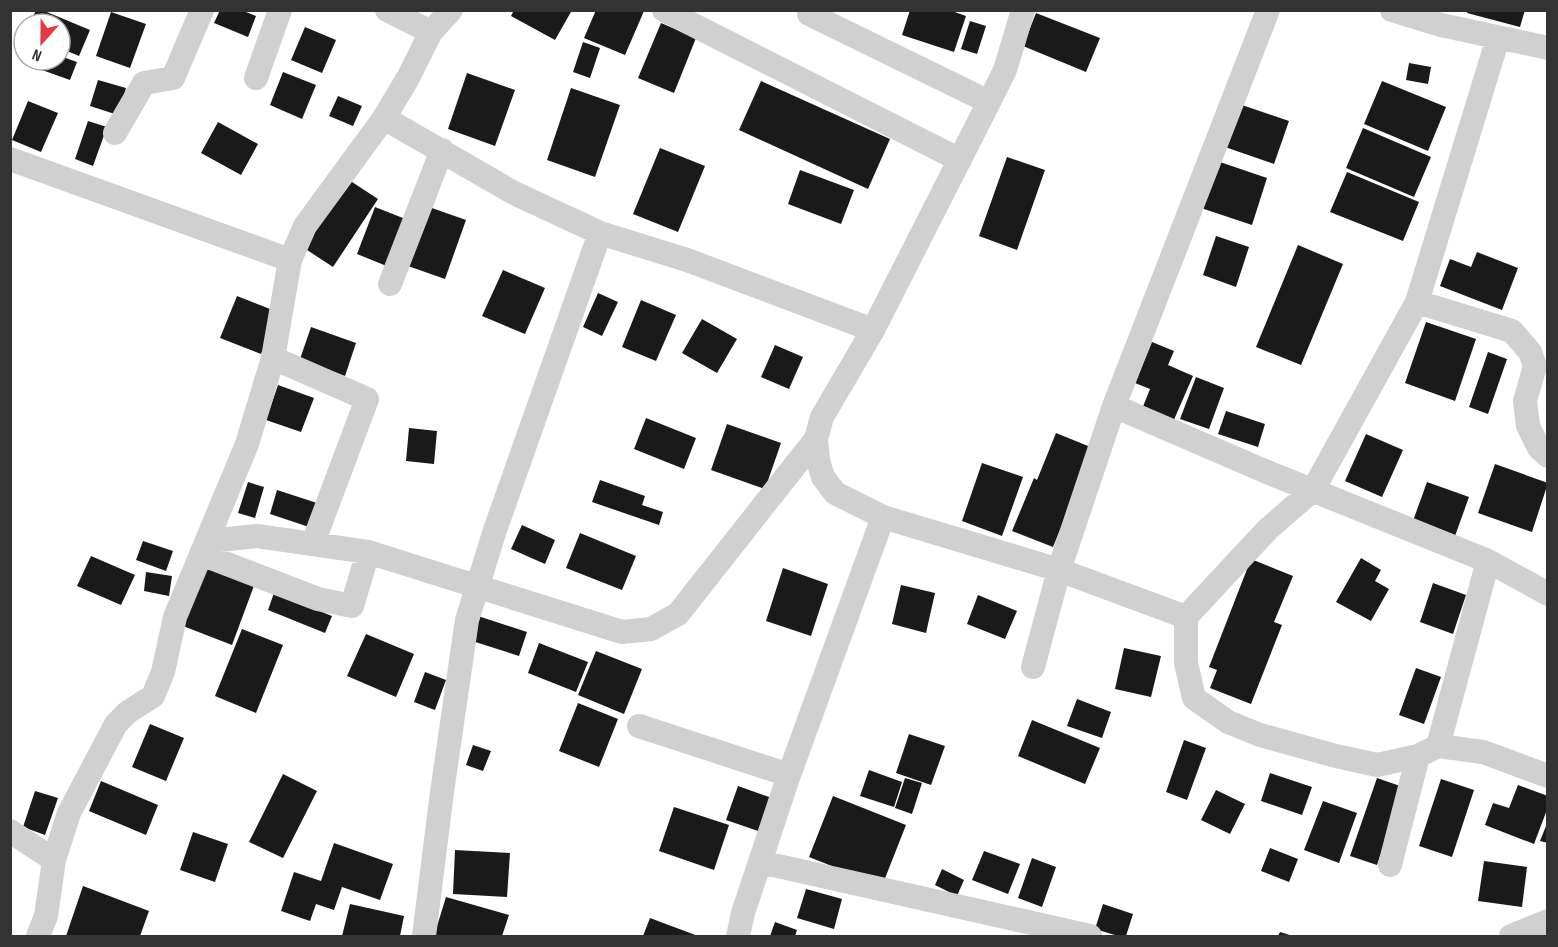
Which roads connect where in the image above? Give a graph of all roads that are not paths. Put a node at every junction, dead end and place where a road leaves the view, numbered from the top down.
1 (202, 10) edge
2 (280, 10) edge
3 (387, 10) edge
4 (451, 10) edge
5 (1023, 10) edge
6 (1268, 10) edge
7 (1392, 10) edge
8 (671, 12) edge
9 (809, 14) dead end
10 (1441, 18) edge
11 (431, 32) junction
12 (1498, 38) junction
13 (1548, 48) edge
14 (256, 78) dead end
15 (988, 102) junction
16 (384, 118) junction
17 (115, 133) dead end
18 (442, 150) junction
19 (10, 159) edge
20 (960, 160) junction
21 (600, 233) junction
22 (290, 260) junction
23 (390, 284) dead end
24 (1417, 302) junction
25 (873, 330) junction
26 (273, 358) junction
27 (1114, 406) junction
28 (816, 439) junction
29 (1548, 456) edge
30 (1313, 490) junction
31 (883, 517) junction
32 (313, 543) junction
33 (368, 552) junction
34 (201, 554) junction
35 (1488, 561) junction
36 (1059, 570) junction
37 (477, 588) junction
38 (1548, 594) edge
39 (1186, 617) junction
40 (1033, 667) dead end
41 (639, 726) dead end
42 (1428, 751) junction
43 (789, 775) junction
44 (1548, 776) edge
45 (10, 831) edge
46 (54, 860) junction
47 (760, 862) junction
48 (1390, 865) dead end
49 (1548, 921) edge
50 (38, 936) edge
51 (424, 936) edge
52 (738, 936) edge
53 (1090, 936) edge
54 (1511, 936) edge

1 - 17 street
2 - 14 street
3 - 11 street
4 - 11 street
5 - 15 street
6 - 27 street
7 - 10 street
8 - 20 street
9 - 15 street
10 - 12 street
11 - 16 street
12 - 13 street
12 - 24 street
15 - 20 street
16 - 18 street
16 - 22 street
18 - 21 street
18 - 23 street
19 - 22 street
20 - 25 street
21 - 25 street
21 - 37 street
22 - 26 street
24 - 29 street
24 - 30 street
25 - 28 street
26 - 32 street
26 - 34 street
27 - 30 street
27 - 36 street
28 - 31 street
28 - 37 street
30 - 35 street
30 - 39 street
31 - 36 street
31 - 43 street
32 - 33 street
32 - 34 street
33 - 34 street
33 - 37 street
34 - 46 street
35 - 38 street
35 - 42 street
36 - 39 street
36 - 40 street
37 - 51 street
39 - 42 street
41 - 43 street
42 - 44 street
42 - 48 street
43 - 47 street
45 - 46 street
46 - 50 street
47 - 52 street
47 - 53 street
49 - 54 street

